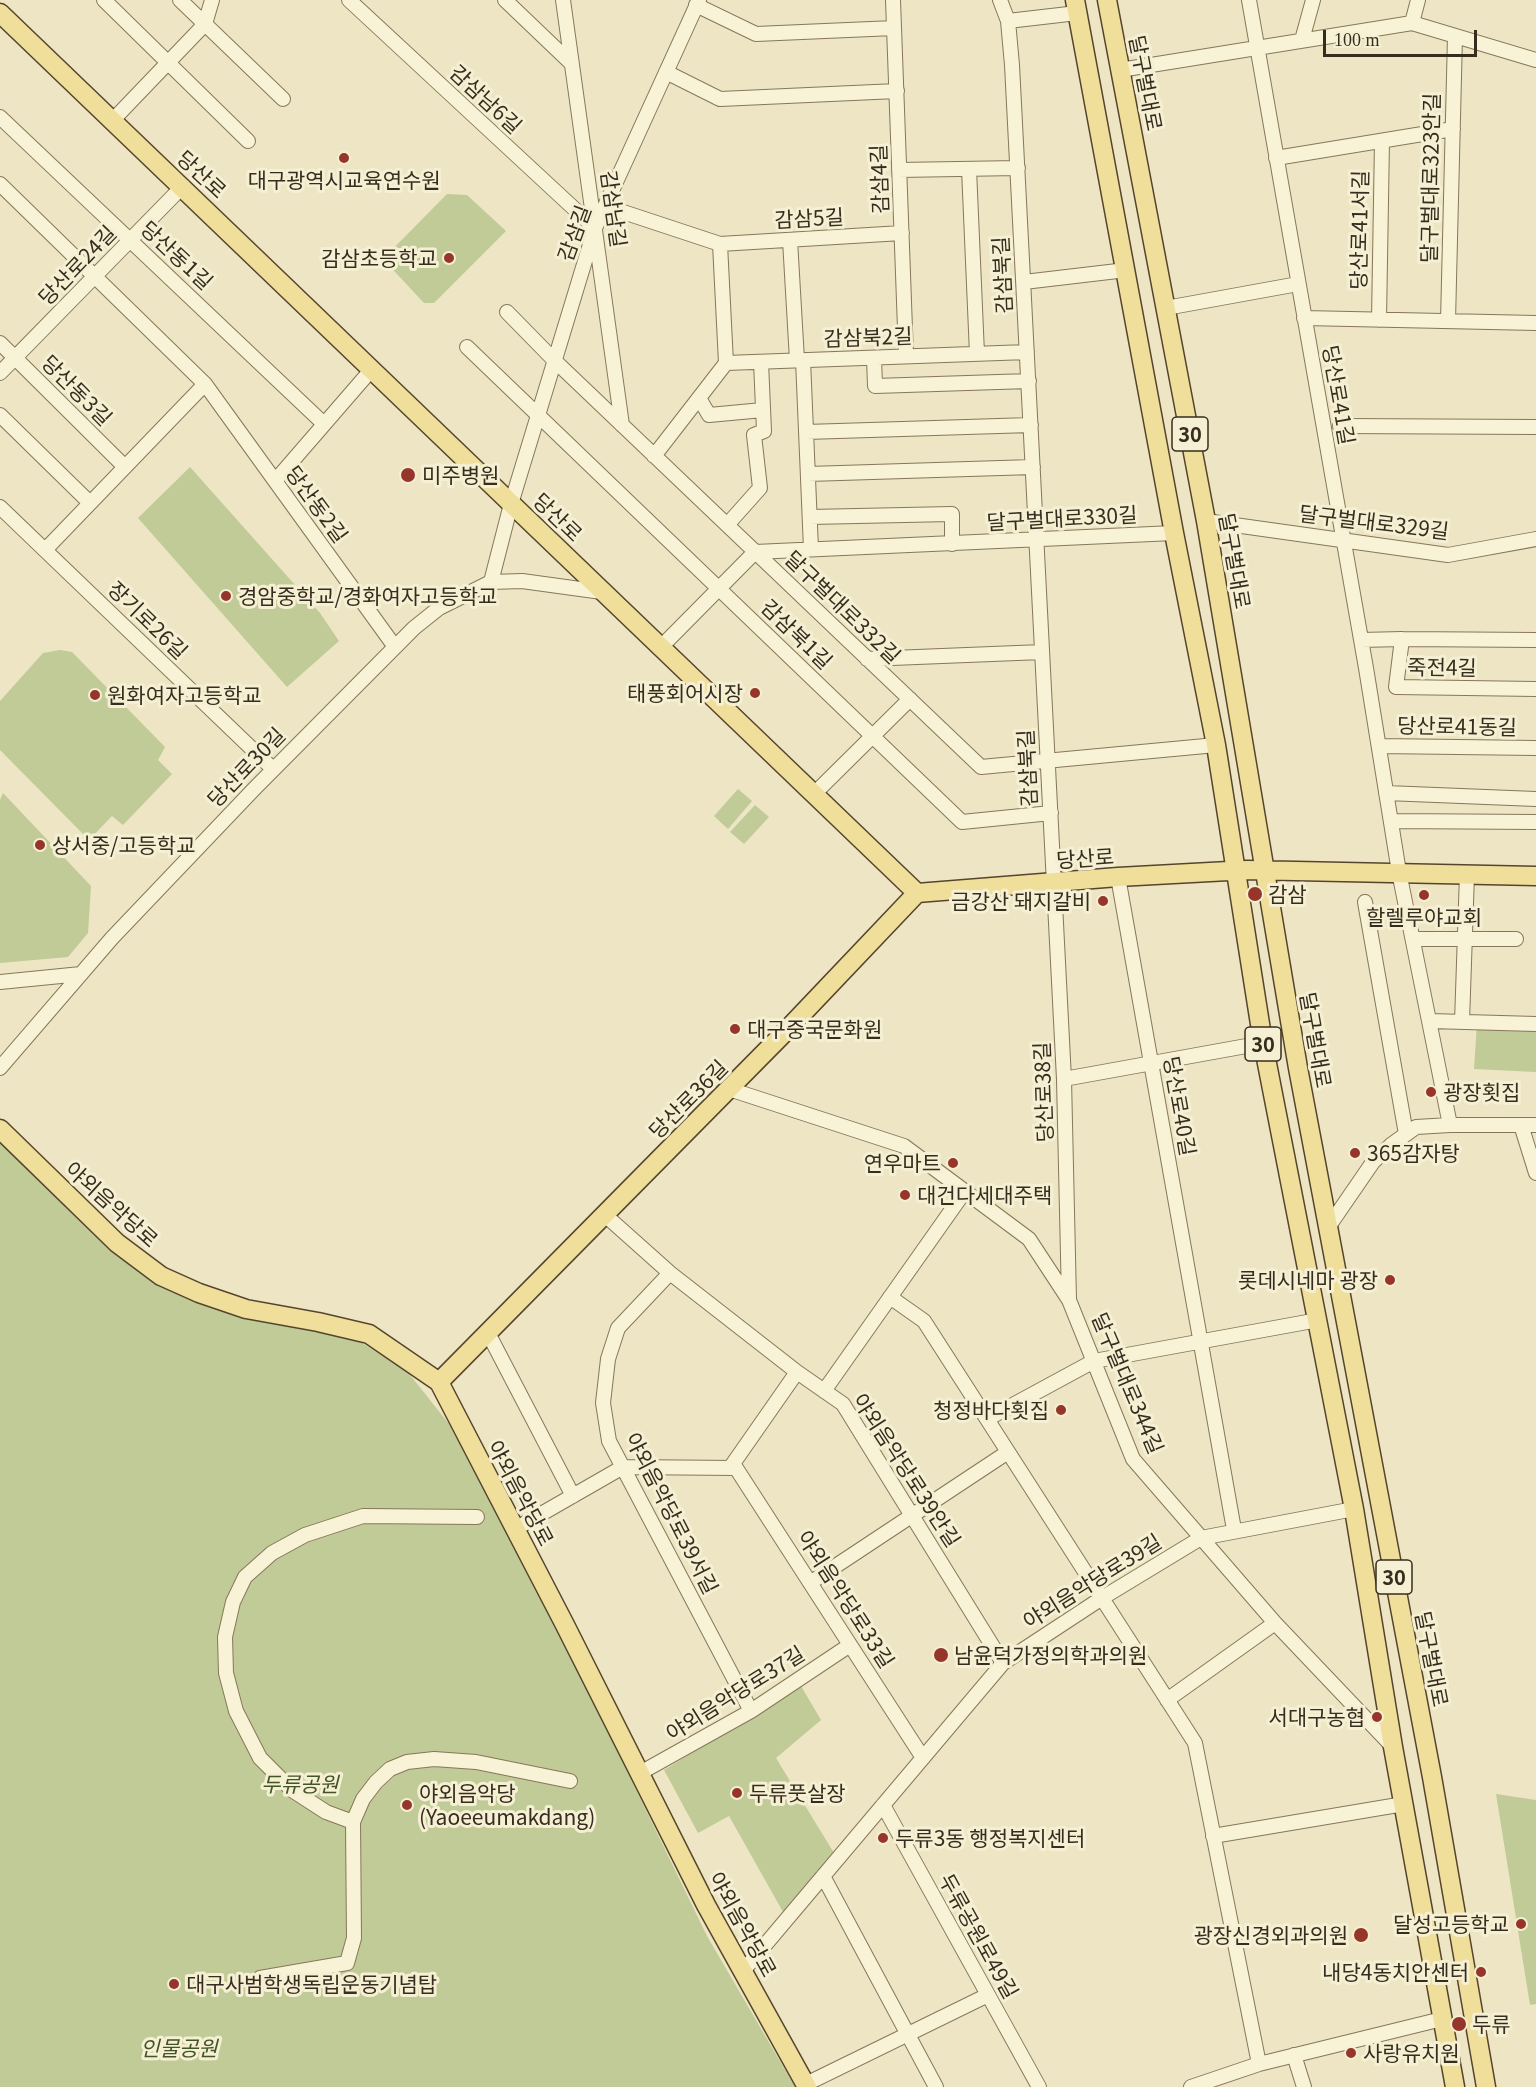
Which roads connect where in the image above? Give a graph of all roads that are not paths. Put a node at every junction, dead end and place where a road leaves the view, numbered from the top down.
1 (104, 0) edge
2 (180, 0) edge
3 (212, 0) edge
4 (349, 0) edge
5 (505, 0) edge
6 (563, 0) edge
7 (893, 0) edge
8 (1000, 0) edge
9 (1107, 0) edge
10 (1249, 0) edge
11 (1313, 0) edge
12 (1418, 0) edge
13 (698, 3) edge
14 (1076, 6) edge
15 (0, 13) edge
16 (1008, 21) junction
17 (1412, 23) junction
18 (205, 24) junction
19 (894, 28) junction
20 (1455, 36) junction
21 (1302, 40) junction
22 (1257, 48) junction
23 (1536, 60) edge
24 (168, 62) junction
25 (572, 64) junction
26 (1120, 70) junction
27 (666, 72) junction
28 (897, 91) junction
29 (284, 99) dead end
30 (0, 117) edge
31 (112, 121) junction
32 (1453, 129) junction
33 (248, 141) dead end
34 (1382, 141) junction
35 (1276, 158) junction
36 (1018, 168) junction
37 (969, 169) junction
38 (899, 170) junction
39 (0, 184) edge
40 (183, 186) junction
41 (605, 206) junction
42 (595, 228) junction
43 (902, 233) junction
44 (130, 240) junction
45 (790, 240) junction
46 (720, 244) junction
47 (1126, 270) junction
48 (95, 277) junction
49 (1024, 282) junction
50 (1298, 284) junction
51 (1166, 308) junction
52 (507, 312) dead end
53 (1304, 318) junction
54 (1379, 320) junction
55 (1448, 321) junction
56 (1536, 323) edge
57 (0, 343) edge
58 (467, 347) dead end
59 (1027, 352) junction
60 (977, 354) junction
61 (906, 356) junction
62 (15, 358) junction
63 (874, 358) junction
64 (800, 360) junction
65 (555, 361) junction
66 (761, 362) junction
67 (726, 363) junction
68 (372, 369) junction
69 (0, 373) edge
70 (1029, 381) junction
71 (205, 384) junction
72 (699, 398) junction
73 (763, 410) junction
74 (538, 415) junction
75 (0, 416) edge
76 (324, 424) junction
77 (622, 425) junction
78 (1031, 425) junction
79 (1340, 426) dead end
80 (1536, 427) edge
81 (806, 432) junction
82 (654, 456) junction
83 (125, 467) junction
84 (1033, 467) junction
85 (808, 474) junction
86 (274, 481) junction
87 (90, 503) junction
88 (511, 504) junction
89 (0, 507) edge
90 (810, 517) junction
91 (1206, 521) junction
92 (727, 525) junction
93 (1173, 533) junction
94 (1536, 539) edge
95 (1037, 540) junction
96 (1344, 541) junction
97 (952, 544) junction
98 (812, 549) junction
99 (45, 550) junction
100 (755, 552) junction
101 (491, 582) junction
102 (719, 588) junction
103 (602, 592) junction
104 (1402, 639) junction
105 (1361, 640) junction
106 (1536, 640) edge
107 (394, 647) junction
108 (660, 648) junction
109 (1042, 652) junction
110 (867, 659) junction
111 (1536, 689) edge
112 (909, 699) junction
113 (872, 736) junction
114 (1216, 745) junction
115 (1378, 746) junction
116 (1536, 748) edge
117 (1048, 761) junction
118 (273, 770) junction
119 (1386, 793) junction
120 (814, 794) junction
121 (1536, 799) edge
122 (1051, 813) junction
123 (1391, 821) junction
124 (1536, 822) edge
125 (1236, 870) junction
126 (1265, 870) junction
127 (1399, 872) junction
128 (1467, 874) junction
129 (1536, 876) edge
130 (1118, 877) junction
131 (1054, 882) junction
132 (917, 893) junction
133 (1365, 902) dead end
134 (1245, 928) junction
135 (1413, 939) junction
136 (1516, 939) dead end
137 (1465, 940) junction
138 (1278, 958) junction
139 (81, 974) junction
140 (0, 982) edge
141 (1430, 1021) junction
142 (1462, 1022) junction
143 (1536, 1024) edge
144 (1263, 1043) junction
145 (1151, 1064) junction
146 (0, 1068) edge
147 (1064, 1078) junction
148 (729, 1089) junction
149 (1450, 1125) junction
150 (1521, 1125) junction
151 (1536, 1125) edge
152 (0, 1129) edge
153 (1406, 1134) junction
154 (1536, 1173) edge
155 (965, 1191) junction
156 (605, 1215) junction
157 (1329, 1226) junction
158 (670, 1273) junction
159 (890, 1297) junction
160 (1069, 1300) junction
161 (1318, 1320) junction
162 (488, 1333) junction
163 (1200, 1342) junction
164 (1094, 1361) junction
165 (797, 1372) junction
166 (439, 1382) junction
167 (824, 1391) junction
168 (987, 1419) junction
169 (1008, 1452) junction
170 (623, 1467) junction
171 (730, 1468) junction
172 (573, 1496) junction
173 (1354, 1509) junction
174 (912, 1516) junction
175 (477, 1517) dead end
176 (1233, 1524) dead end
177 (515, 1529) junction
178 (1202, 1538) junction
179 (810, 1583) junction
180 (1102, 1598) junction
181 (1275, 1623) junction
182 (850, 1645) junction
183 (1003, 1663) junction
184 (1167, 1700) junction
185 (751, 1711) junction
186 (1393, 1747) junction
187 (923, 1758) junction
188 (639, 1773) junction
189 (570, 1781) dead end
190 (1404, 1804) junction
191 (883, 1805) junction
192 (353, 1822) junction
193 (1213, 1836) junction
194 (823, 1876) junction
195 (743, 1971) junction
196 (260, 1978) dead end
197 (988, 1995) junction
198 (1442, 2019) junction
199 (908, 2034) junction
200 (1294, 2055) junction
201 (1259, 2064) junction
202 (807, 2086) edge
203 (936, 2087) edge
204 (1039, 2087) edge
205 (1191, 2087) edge
206 (1304, 2087) edge
207 (1455, 2087) edge
208 (1486, 2087) edge

1 - 24 street
2 - 18 street
3 - 18 street
4 - 42 street, 감삼남6길
5 - 25 street
6 - 25 street, 감삼남길
7 - 19 street, 감삼4길
8 - 16 street, 감삼북길
9 - 26 main road, 달구벌대로 / 30
10 - 22 street, 당산로41길
11 - 21 street
12 - 17 street
13 - 19 street, 감삼길
13 - 27 street, 감삼길
14 - 16 street
14 - 47 main road, 30
15 - 31 main road, 당산로
16 - 36 street, 감삼북길
17 - 20 street
17 - 21 street
18 - 24 street
18 - 29 street
19 - 28 street, 감삼4길
20 - 23 street
20 - 32 street, 달구벌대로323안길
21 - 22 street
22 - 26 street
22 - 35 street, 당산로41길
24 - 31 street
24 - 33 street
25 - 42 street, 감삼남길
26 - 51 main road, 달구벌대로 / 30
27 - 28 street
27 - 41 street, 감삼길
28 - 38 street, 감삼4길
30 - 44 street, 당산동1길
31 - 40 main road, 당산로
32 - 34 street
32 - 55 street, 달구벌대로323안길
34 - 35 street
34 - 54 street, 당산로41서길
35 - 50 street, 당산로41길
36 - 37 street
36 - 49 street, 감삼북길
37 - 38 street
37 - 60 street
38 - 43 street, 감삼4길
39 - 48 street, 당산동2길
40 - 44 street, 당산로24길
40 - 68 main road, 당산로
41 - 42 street, 감삼길
41 - 46 street, 감삼5길
42 - 65 street, 감삼길
42 - 77 street, 감삼남길
43 - 45 street, 감삼5길
43 - 61 street, 감삼4길
44 - 48 street, 당산로24길
44 - 76 street, 당산동1길
45 - 46 street, 감삼5길
45 - 64 street
46 - 67 street
47 - 49 street
47 - 93 main road, 30
48 - 62 street, 당산로24길
48 - 71 street, 당산동2길
49 - 59 street, 감삼북길
50 - 51 street
50 - 53 street, 당산로41길
51 - 91 main road, 달구벌대로 / 30
52 - 65 street, 달구벌대로332길
53 - 54 street, 당산로41서길
53 - 96 street, 당산로41길
54 - 55 street, 당산로41서길
55 - 56 street, 당산로41서길
57 - 62 street, 당산동3길
58 - 74 street
59 - 60 street, 감삼북2길
59 - 70 street, 감삼북길
60 - 61 street, 감삼북2길
61 - 63 street, 감삼북2길
62 - 69 street, 당산로24길
62 - 83 street, 당산동3길
63 - 64 street, 감삼북2길
63 - 70 street
64 - 66 street, 감삼북2길
64 - 81 street
65 - 74 street, 감삼길
65 - 77 street, 달구벌대로332길
66 - 67 street, 감삼북2길
66 - 73 street
67 - 72 street
68 - 76 street
68 - 88 main road, 당산로
70 - 78 street, 감삼북길
71 - 83 street
71 - 86 street, 당산동2길
72 - 73 street
72 - 82 street
73 - 92 street
74 - 88 street, 감삼길
74 - 102 street, 감삼북1길
75 - 87 street
76 - 86 street
77 - 82 street, 달구벌대로332길
78 - 81 street
78 - 84 street, 감삼북길
79 - 80 street, 당산로41길
81 - 85 street
82 - 92 street, 달구벌대로332길
83 - 87 street
84 - 85 street
84 - 95 street, 감삼북길
85 - 90 street
86 - 107 street, 당산동2길
87 - 99 street
88 - 101 street
88 - 103 main road, 당산로
89 - 99 street, 장기로26길
90 - 97 street
90 - 98 street
91 - 96 street, 달구벌대로329길
91 - 126 main road, 달구벌대로 / 30
92 - 100 street, 달구벌대로332길
93 - 95 street, 달구벌대로330길
93 - 114 main road, 30
94 - 96 street, 달구벌대로329길
95 - 97 street, 달구벌대로330길
95 - 109 street, 감삼북길
96 - 105 street, 당산로41길
97 - 98 street, 달구벌대로330길
98 - 100 street
99 - 118 street, 장기로26길
100 - 102 street
100 - 110 street, 달구벌대로332길
101 - 103 street
101 - 107 street, 당산로30길
102 - 108 street
102 - 113 street, 감삼북1길
103 - 108 main road, 당산로
104 - 105 street
104 - 106 street
104 - 111 street, 죽전4길
105 - 115 street, 당산로41길
107 - 118 street, 당산로30길
108 - 120 main road, 당산로
109 - 110 street
109 - 117 street, 감삼북길
110 - 112 street, 달구벌대로332길
112 - 113 street
112 - 117 street, 달구벌대로332길
113 - 120 street
113 - 122 street, 감삼북1길
114 - 117 street, 달구벌대로332길
114 - 125 main road, 30
115 - 116 street, 당산로41동길
115 - 119 street, 당산로41길
117 - 122 street, 감삼북길
118 - 139 street, 당산로30길
119 - 121 street
119 - 123 street, 당산로41길
120 - 132 main road, 당산로
122 - 131 street, 감삼북길
123 - 124 street
123 - 127 street, 당산로41길
125 - 126 main road, 당산로
125 - 130 main road, 당산로
125 - 134 main road, 30
126 - 127 main road, 당산로
126 - 138 main road, 달구벌대로 / 30
127 - 128 main road, 당산로
127 - 135 street
128 - 129 main road, 당산로
128 - 137 street
130 - 131 main road, 당산로
130 - 145 street, 당산로40길
131 - 132 main road, 당산로
131 - 147 street, 당산로38길
132 - 148 main road, 당산로36길
133 - 153 street
134 - 138 main road
134 - 144 main road, 30
135 - 137 street
135 - 141 street
136 - 137 street
137 - 142 street
138 - 157 main road, 달구벌대로 / 30
139 - 140 street
139 - 146 street, 당산로30길
141 - 142 street
141 - 149 street
142 - 143 street
144 - 145 street
144 - 161 main road, 30
145 - 147 street
145 - 163 street, 당산로40길
147 - 160 street, 당산로38길
148 - 155 street, 달구벌대로344길
148 - 156 main road, 당산로36길
149 - 150 street
149 - 153 street
150 - 151 street
150 - 154 street
152 - 166 main road, 야외음악당로
153 - 157 street
155 - 159 street
155 - 160 street, 달구벌대로344길
156 - 158 street, 야외음악당로39안길
156 - 162 main road, 당산로36길
157 - 208 main road, 달구벌대로 / 30
158 - 165 street, 야외음악당로39안길
158 - 170 street, 야외음악당로39서길
159 - 167 street
159 - 168 street
160 - 164 street, 달구벌대로344길
161 - 163 street
161 - 173 main road, 30
162 - 166 main road, 당산로36길
162 - 172 street
163 - 164 street
163 - 176 street
164 - 168 street
164 - 178 street, 달구벌대로344길
165 - 167 street, 야외음악당로39안길
165 - 171 street
166 - 177 main road, 야외음악당로
167 - 174 street, 야외음악당로39안길
168 - 169 street
169 - 174 street
169 - 180 street
170 - 171 street
170 - 172 street
170 - 185 street, 야외음악당로39서길
171 - 179 street, 야외음악당로33길
172 - 177 street
173 - 178 street, 야외음악당로39길
173 - 186 main road, 30
174 - 179 street
174 - 183 street, 야외음악당로39안길
175 - 192 street
177 - 188 main road, 야외음악당로
178 - 180 street, 야외음악당로39길
178 - 181 street, 달구벌대로344길
179 - 182 street, 야외음악당로33길
180 - 183 street, 야외음악당로39길
180 - 184 street
181 - 184 street
181 - 186 street, 달구벌대로344길
182 - 185 street, 야외음악당로37길
182 - 187 street, 야외음악당로33길
183 - 187 street, 야외음악당로39길
184 - 193 street
185 - 188 street, 야외음악당로37길
186 - 190 main road, 30
187 - 191 street, 야외음악당로39길
188 - 195 main road, 야외음악당로
189 - 192 street
190 - 193 street
190 - 198 main road, 30
191 - 194 street, 야외음악당로39길
191 - 197 street, 두류공원로49길
192 - 196 street
193 - 201 street
194 - 195 street, 야외음악당로39길
194 - 199 street
195 - 202 main road, 야외음악당로
197 - 199 street, 야외음악당로
197 - 204 street, 두류공원로49길
198 - 200 street
198 - 207 main road, 30
199 - 202 street, 야외음악당로
199 - 203 street
200 - 201 street
200 - 206 street
201 - 205 street

